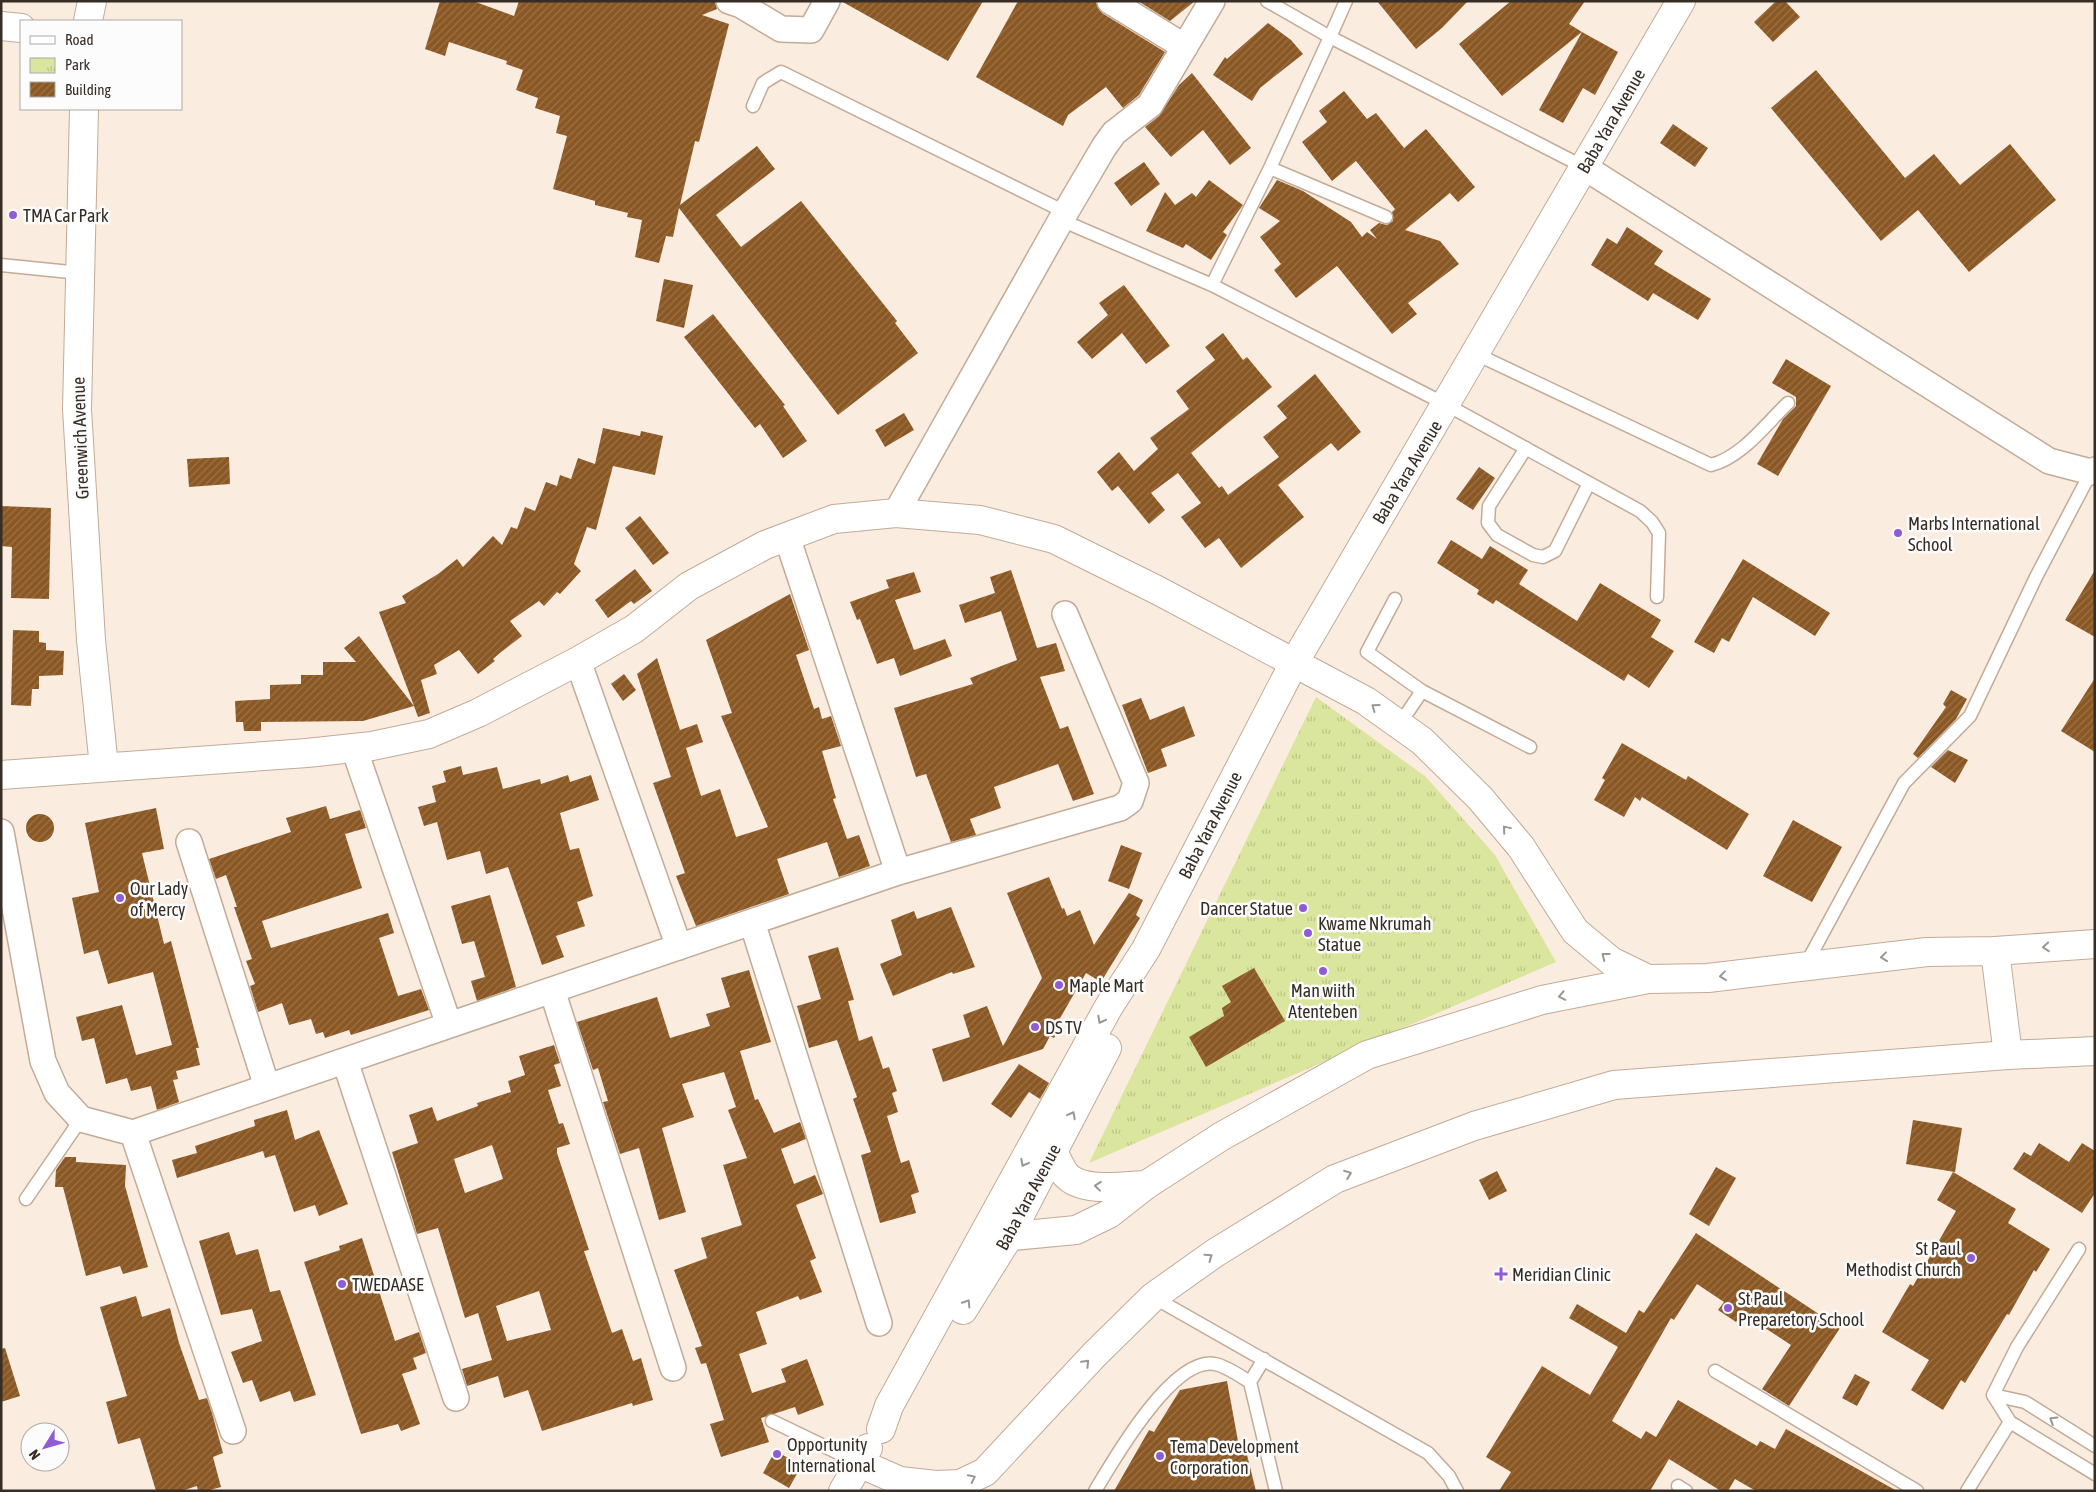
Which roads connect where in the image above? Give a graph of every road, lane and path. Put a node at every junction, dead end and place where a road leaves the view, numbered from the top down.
1 (92, 1) edge
2 (729, 1) edge
3 (827, 1) edge
4 (1110, 1) edge
5 (1212, 1) edge
6 (1267, 1) edge
7 (1346, 1) edge
8 (1681, 1) edge
9 (88, 20) edge
10 (1, 26) edge
11 (20, 28) edge
12 (1330, 37) junction
13 (1185, 48) junction
14 (753, 106) dead end
15 (84, 110) edge
16 (1584, 167) junction
17 (1270, 168) junction
18 (1063, 216) junction
19 (1386, 217) dead end
20 (1, 264) edge
21 (80, 273) junction
22 (1212, 285) junction
23 (1476, 354) junction
24 (1788, 403) dead end
25 (1447, 405) junction
26 (1526, 448) junction
27 (2093, 471) edge
28 (1589, 483) junction
29 (896, 513) junction
30 (787, 537) junction
31 (1658, 596) dead end
32 (1395, 599) dead end
33 (1065, 614) dead end
34 (578, 661) junction
35 (1294, 663) junction
36 (1422, 691) junction
37 (1399, 725) junction
38 (1530, 747) dead end
39 (354, 748) junction
40 (104, 766) junction
41 (1, 774) edge
42 (1, 832) edge
43 (189, 842) dead end
44 (898, 872) junction
45 (752, 922) junction
46 (2095, 944) edge
47 (678, 947) junction
48 (1146, 949) junction
49 (1995, 951) junction
50 (1805, 966) junction
51 (1648, 979) junction
52 (552, 990) junction
53 (449, 1026) junction
54 (2095, 1051) edge
55 (2008, 1055) junction
56 (345, 1061) junction
57 (267, 1087) junction
58 (81, 1119) junction
59 (132, 1133) junction
60 (1053, 1152) junction
61 (1146, 1185) junction
62 (26, 1199) dead end
63 (995, 1238) junction
64 (2079, 1249) dead end
65 (1152, 1297) junction
66 (879, 1323) dead end
67 (1264, 1359) junction
68 (673, 1368) dead end
69 (1715, 1371) dead end
70 (1250, 1382) junction
71 (1993, 1395) junction
72 (456, 1398) dead end
73 (772, 1421) dead end
74 (2010, 1422) junction
75 (233, 1431) dead end
76 (2095, 1446) edge
77 (859, 1463) junction
78 (2095, 1474) edge
79 (843, 1491) edge
80 (1095, 1491) edge
81 (1276, 1491) edge
82 (1457, 1491) edge
83 (1917, 1491) edge
84 (1967, 1491) edge

1 - 9 main road
2 - 3 street
4 - 13 street
5 - 13 street
6 - 12 lane
7 - 12 lane
8 - 16 main road, Baba Yara Avenue
10 - 11 main road
12 - 16 lane
12 - 17 lane
13 - 18 street
14 - 18 lane
15 - 21 main road, Greenwich Avenue
16 - 23 main road, Baba Yara Avenue
16 - 27 street
17 - 19 lane
17 - 22 lane
18 - 22 lane
18 - 29 street
20 - 21 lane
21 - 40 main road, Greenwich Avenue
22 - 25 lane
23 - 24 lane
23 - 25 main road, Baba Yara Avenue
25 - 26 lane
25 - 35 main road, Baba Yara Avenue
26 - 28 lane
26 - 28 lane
27 - 50 lane
28 - 31 lane
29 - 30 main road
29 - 35 main road
30 - 34 main road
30 - 44 street
32 - 36 lane
33 - 44 street
34 - 39 main road
34 - 47 street
37 -> 35 main road
35 - 48 main road, Baba Yara Avenue
36 - 37 lane
36 - 38 lane
51 -> 37 main road
39 - 40 main road
39 - 53 street
40 - 41 main road
42 - 58 street
43 - 57 street
44 - 45 street
45 - 47 street
45 - 66 street
46 -> 49 main road
47 - 52 street
60 -> 48 main road, Baba Yara Avenue
48 -> 63 main road, Baba Yara Avenue
49 -> 50 main road
49 - 55 main road
50 -> 51 main road
51 -> 61 main road
52 - 53 street
52 - 68 street
53 - 56 street
54 - 55 main road
65 -> 55 main road
56 - 57 street
56 - 72 street
57 - 59 street
58 - 59 street
58 - 62 lane
59 - 75 street
61 -> 60 main road
60 - 63 main road, Baba Yara Avenue
61 - 63 main road
63 - 77 main road, Baba Yara Avenue
64 - 71 lane
65 - 67 lane
77 -> 65 main road
67 - 70 lane
67 - 82 lane
69 - 83 lane
70 - 80 lane
70 - 81 lane
71 - 74 lane
76 -> 71 lane
73 - 77 lane
74 - 78 lane
74 - 84 lane
77 - 79 main road, Baba Yara Avenue

